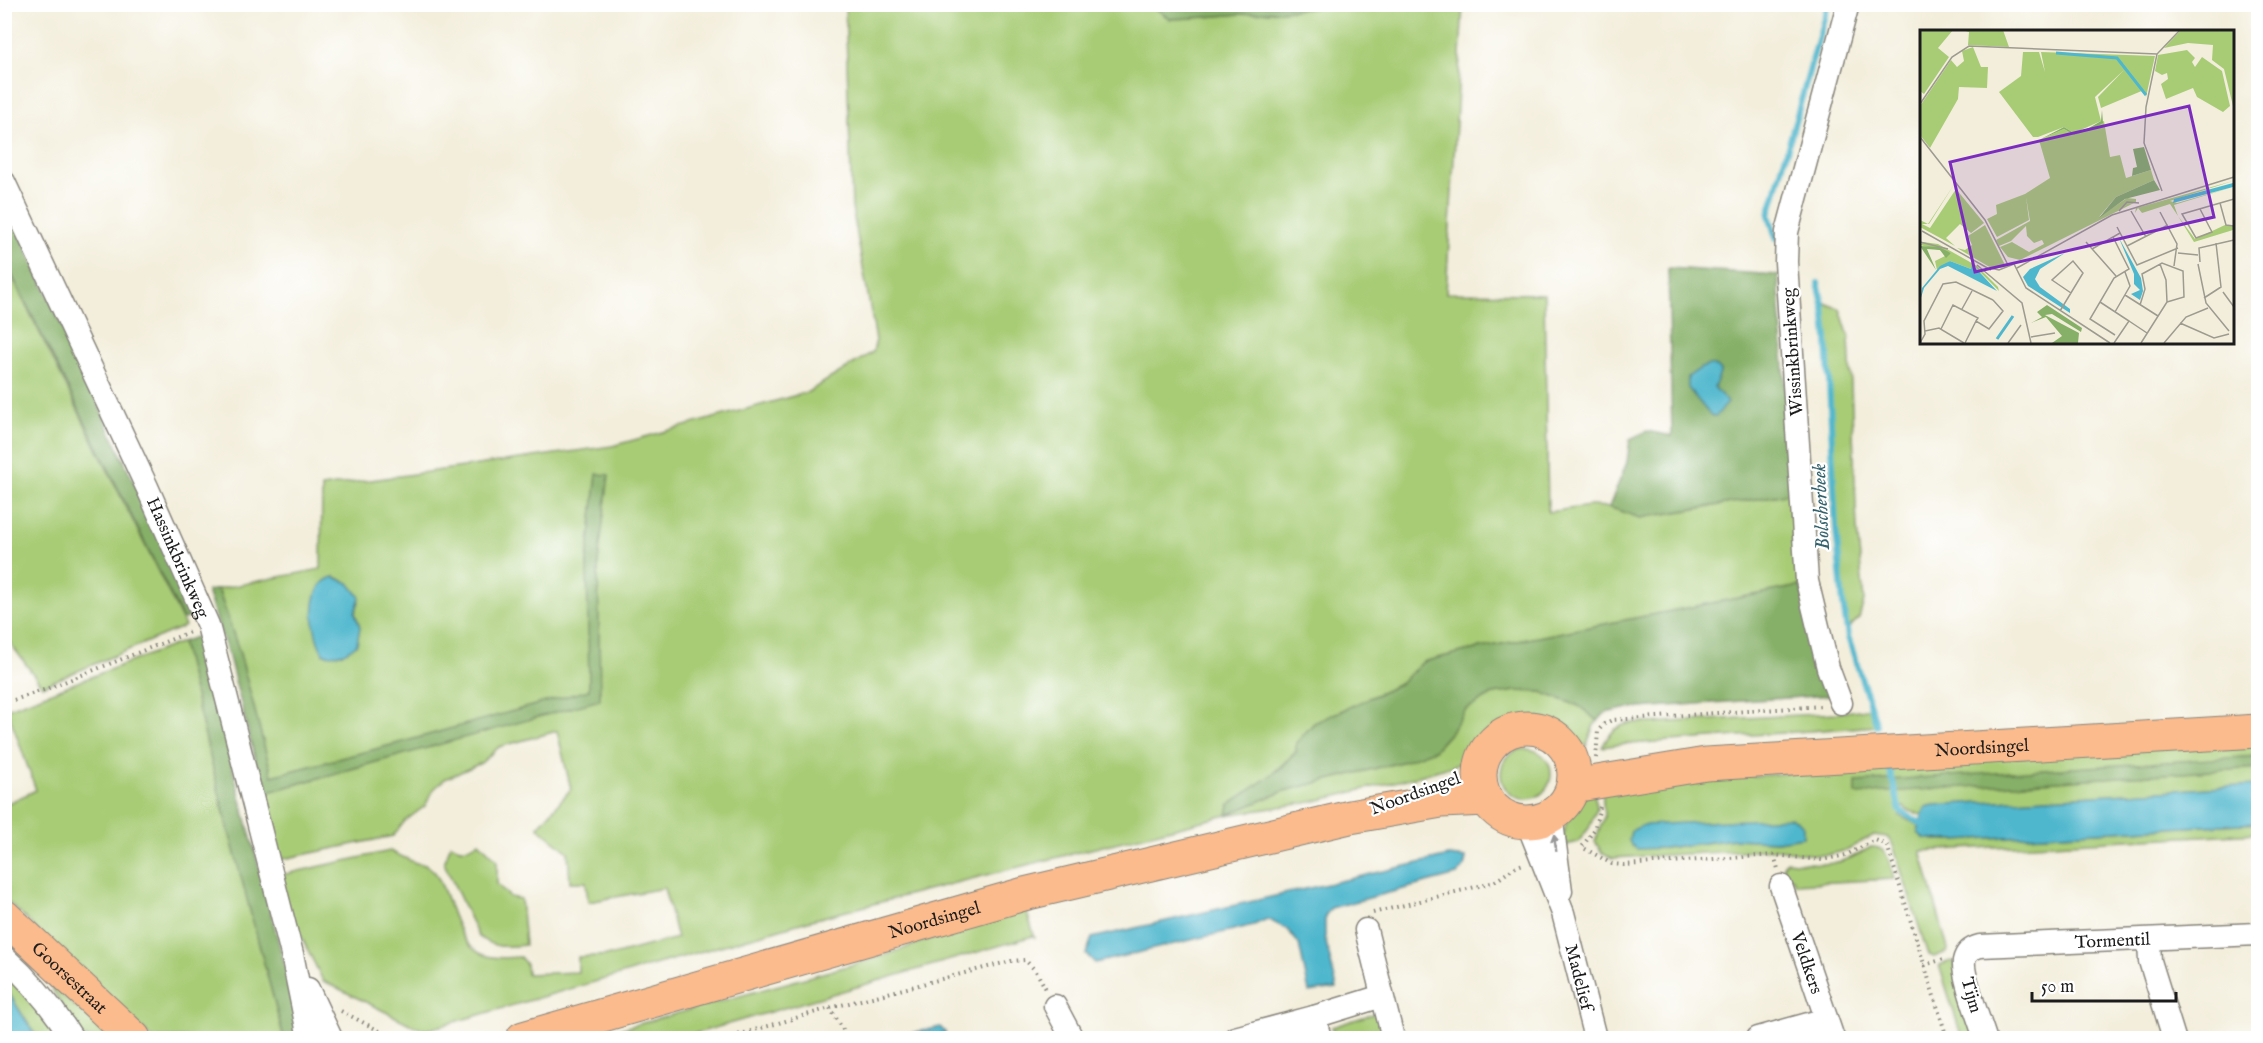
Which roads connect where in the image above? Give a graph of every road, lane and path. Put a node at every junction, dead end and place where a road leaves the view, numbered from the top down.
1 (1848, 4) edge
2 (4, 182) edge
3 (208, 625) junction
4 (14, 700) dead end
5 (1841, 703) dead end
6 (2259, 731) edge
7 (1572, 772) junction
8 (1483, 784) junction
9 (1539, 819) junction
10 (1582, 847) dead end
11 (1774, 855) dead end
12 (1549, 859) junction
13 (1781, 886) dead end
14 (4, 916) edge
15 (1366, 930) joint
16 (2259, 934) edge
17 (2149, 940) junction
18 (1968, 952) joint
19 (292, 954) junction
20 (4, 957) edge
21 (1382, 996) junction
22 (1055, 1006) joint
23 (830, 1008) junction
24 (1314, 1017) junction
25 (1830, 1029) edge
26 (72, 1038) edge
27 (134, 1038) edge
28 (309, 1038) edge
29 (331, 1038) edge
30 (523, 1038) edge
31 (727, 1038) edge
32 (848, 1038) edge
33 (1072, 1038) edge
34 (1234, 1038) edge
35 (1320, 1038) edge
36 (1393, 1038) edge
37 (1595, 1038) edge
38 (1758, 1038) edge
39 (1947, 1038) edge
40 (1985, 1038) edge
41 (2174, 1038) edge

1 - 5 street, Wissinkbrinkweg
2 - 3 street, Hassinkbrinkweg
3 - 4 path
3 - 19 street, Hassinkbrinkweg
6 - 7 main road, Noordsingel
7 - 8 main road
7 - 9 main road
8 - 9 main road
8 - 30 main road, Noordsingel
9 - 12 street, Madelief
10 - 12 path
11 - 39 path
12 - 15 path
12 - 37 street, Madelief
13 - 25 street, Veldkers
14 - 27 main road, Goorsestraat
15 - 21 street
16 - 17 street, Tormentil
17 - 18 street, Tormentil
17 - 41 street
18 - 40 street, Tijm
19 - 28 street, Hassinkbrinkweg
19 - 29 street, Hassinkbrinkweg
20 - 26 street
21 - 24 street
21 - 36 street
22 - 23 path
22 - 33 street
23 - 31 path
23 - 32 path
24 - 34 street
24 - 35 street
25 - 38 street

